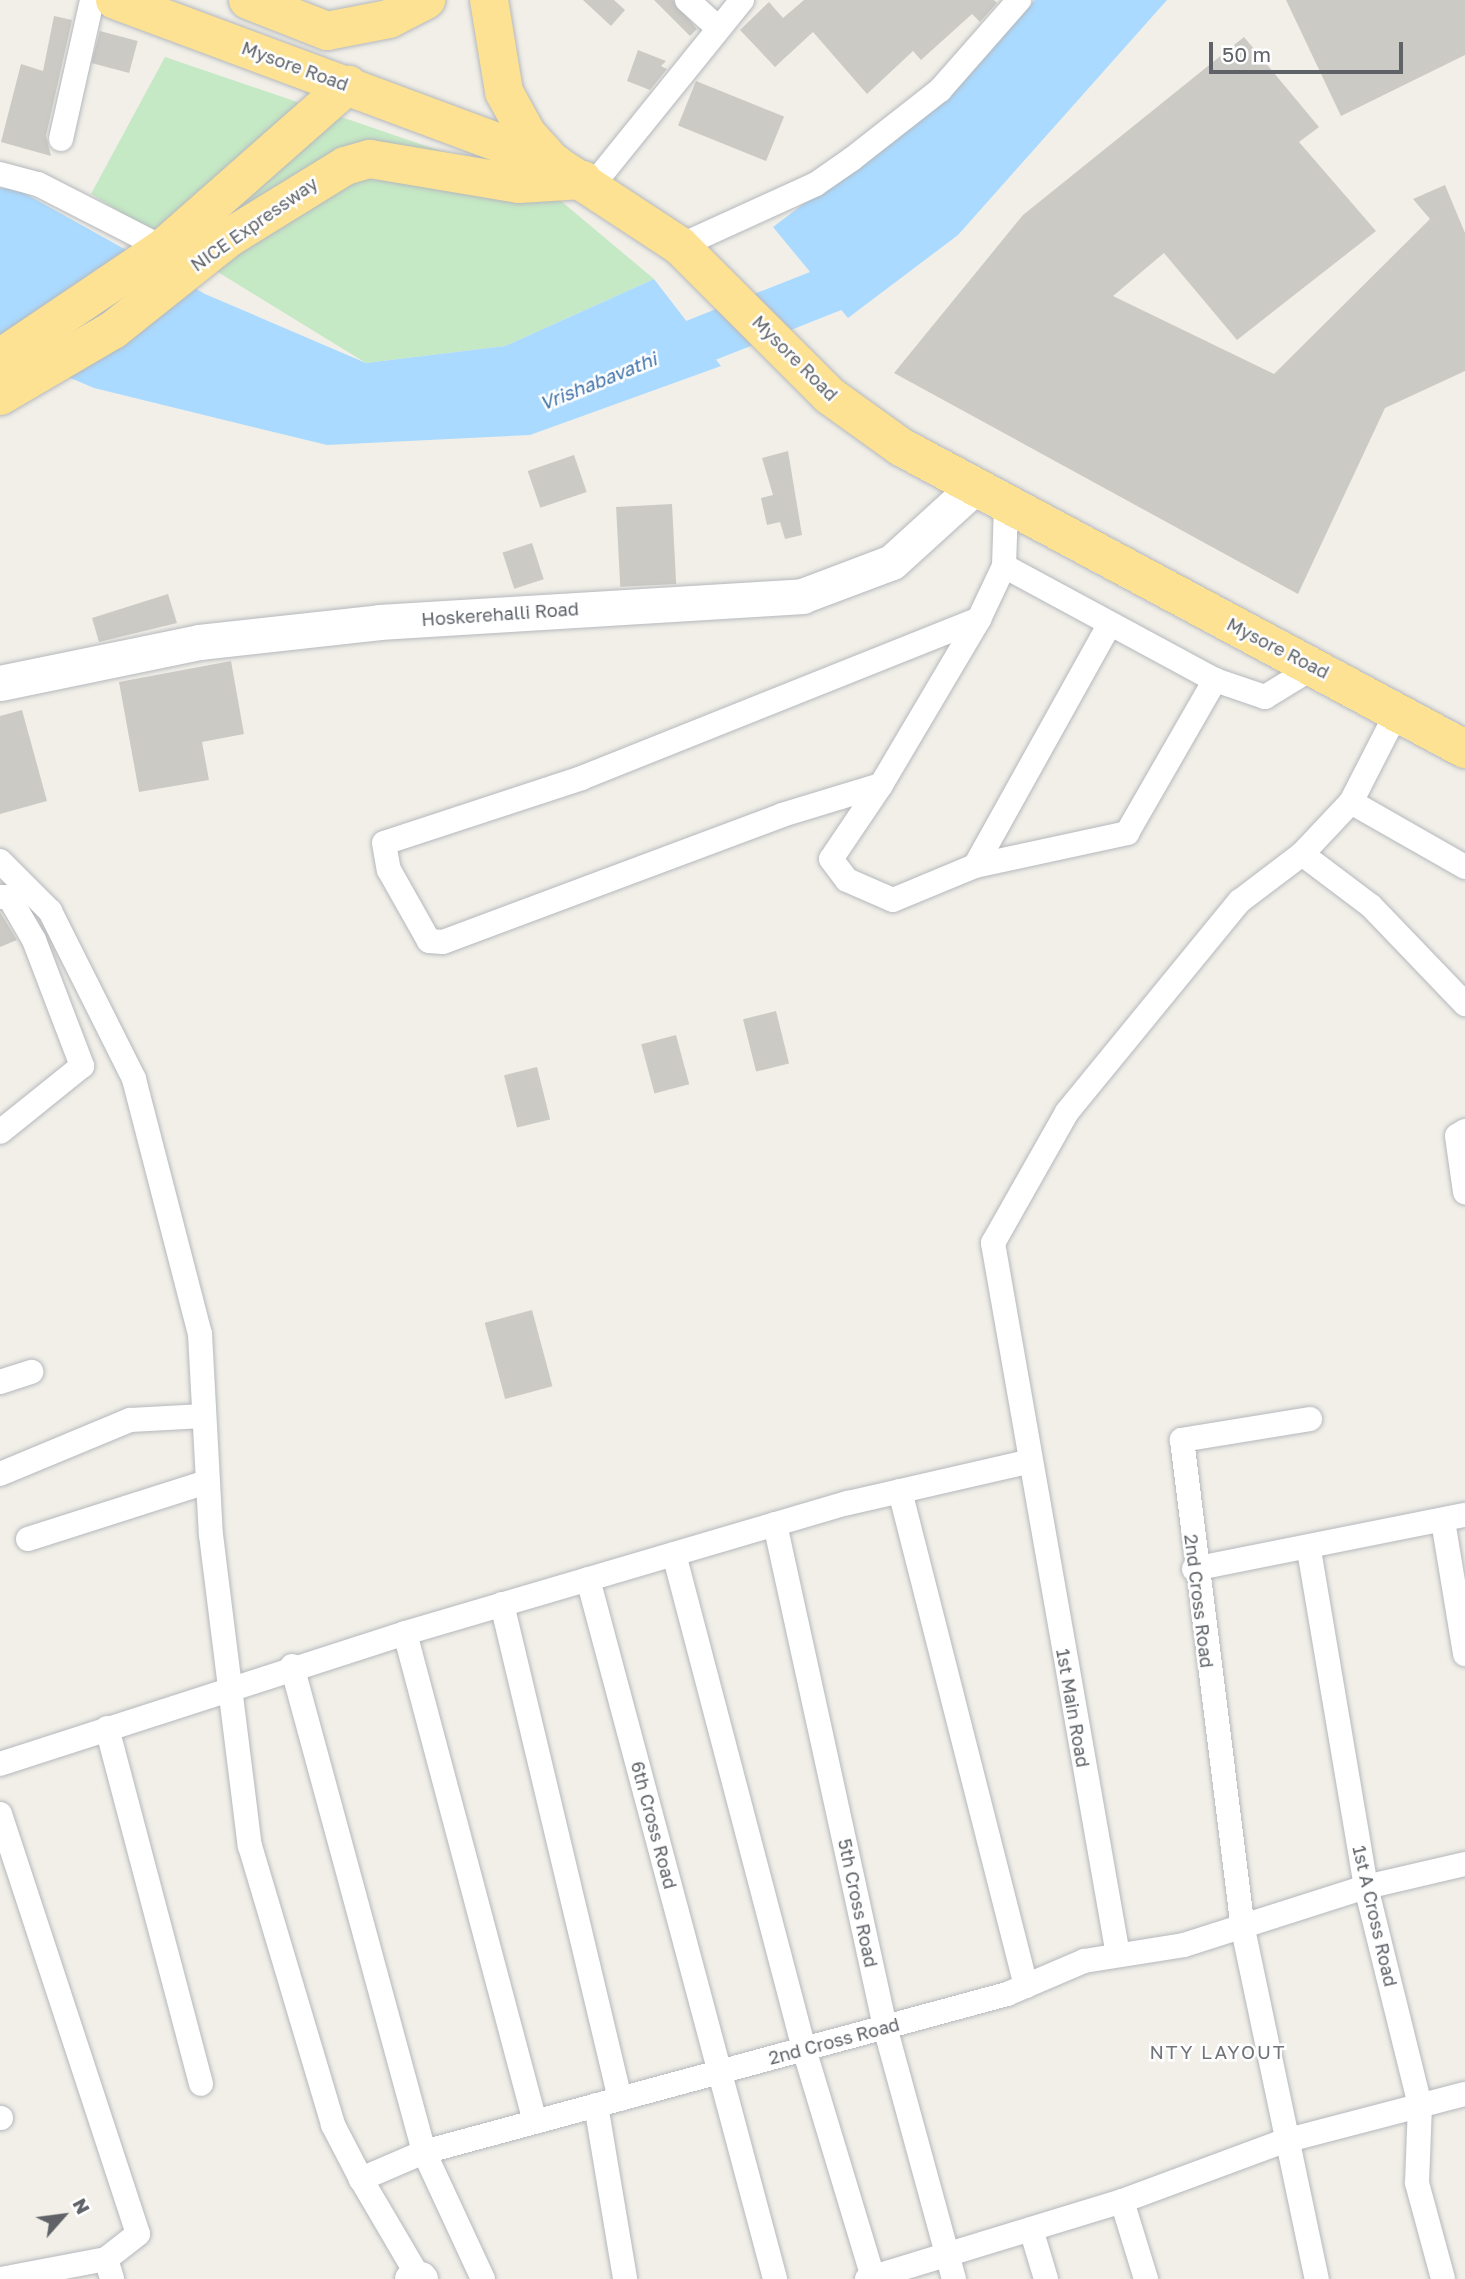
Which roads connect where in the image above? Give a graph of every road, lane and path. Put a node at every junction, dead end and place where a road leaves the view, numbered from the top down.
1 (93, 0) edge
2 (115, 0) edge
3 (248, 0) edge
4 (426, 0) edge
5 (489, 0) edge
6 (687, 0) edge
7 (741, 0) edge
8 (1019, 0) edge
9 (716, 26) junction
10 (348, 85) junction
11 (61, 139) dead end
12 (0, 174) edge
13 (576, 177) junction
14 (680, 246) junction
15 (162, 263) junction
16 (8, 379) edge
17 (971, 490) junction
18 (1006, 505) junction
19 (1004, 566) junction
20 (979, 618) junction
21 (1109, 625) junction
22 (1314, 667) junction
23 (1215, 680) junction
24 (0, 683) edge
25 (1398, 710) junction
26 (1465, 749) edge
27 (881, 785) junction
28 (1351, 802) junction
29 (1302, 854) junction
30 (0, 861) edge
31 (975, 866) junction
32 (1465, 867) edge
33 (0, 897) edge
34 (1465, 1004) edge
35 (1465, 1131) edge
36 (0, 1132) edge
37 (1465, 1192) edge
38 (32, 1372) dead end
39 (0, 1382) edge
40 (204, 1416) junction
41 (1310, 1419) dead end
42 (1027, 1461) junction
43 (0, 1474) edge
44 (208, 1482) junction
45 (900, 1491) junction
46 (1454, 1518) edge
47 (775, 1524) junction
48 (28, 1539) dead end
49 (1309, 1550) junction
50 (674, 1554) junction
51 (1194, 1569) junction
52 (588, 1579) junction
53 (502, 1604) junction
54 (405, 1633) junction
55 (1465, 1654) edge
56 (292, 1666) junction
57 (226, 1688) junction
58 (107, 1728) junction
59 (0, 1764) edge
60 (0, 1814) edge
61 (1465, 1864) edge
62 (1366, 1887) junction
63 (1243, 1929) junction
64 (1118, 1955) junction
65 (1026, 1986) junction
66 (885, 2027) junction
67 (804, 2049) junction
68 (720, 2071) junction
69 (201, 2084) dead end
70 (1465, 2094) edge
71 (608, 2102) junction
72 (1420, 2105) junction
73 (535, 2122) junction
74 (1284, 2141) junction
75 (424, 2152) junction
76 (361, 2179) junction
77 (1122, 2202) junction
78 (1031, 2229) junction
79 (947, 2255) junction
80 (109, 2269) edge
81 (870, 2278) edge
82 (1, 2279) edge
83 (412, 2279) edge
84 (419, 2279) edge
85 (483, 2279) edge
86 (625, 2279) edge
87 (775, 2279) edge
88 (954, 2279) edge
89 (1046, 2279) edge
90 (1146, 2279) edge
91 (1317, 2279) edge
92 (1443, 2279) edge

1 - 11 street
2 - 10 highway, Mysore Road
3 - 4 highway
5 - 13 highway
6 - 9 street
7 - 9 street
8 - 14 street
9 - 13 street
10 - 13 highway, Mysore Road
10 - 15 highway, NICE Expressway
12 - 15 street
13 - 14 highway, Mysore Road
13 - 15 highway, NICE Expressway
14 - 17 highway, Mysore Road
15 - 16 highway, NICE Expressway
17 - 18 highway, Mysore Road
17 - 24 street, Hoskerehalli Road
18 - 19 street
18 - 22 highway, Mysore Road
19 - 20 street
19 - 21 street
20 - 27 street
20 - 27 street
21 - 23 street
21 - 31 street
22 - 23 street
22 - 25 highway, Mysore Road
23 - 31 street
25 - 26 highway, Mysore Road
25 - 28 street, 1st Main Road
27 - 31 street
28 - 29 street, 1st Main Road
28 - 32 street
29 - 34 street
29 - 42 street, 1st Main Road
30 - 40 street
33 - 36 street
35 - 37 street
38 - 39 street
40 - 43 street
40 - 44 street
41 - 51 street, 2nd Cross Road
42 - 45 street
42 - 64 street, 1st Main Road
44 - 48 street
44 - 57 street
45 - 47 street
45 - 65 street
46 - 49 street
46 - 55 street
47 - 50 street
47 - 66 street, 5th Cross Road
49 - 51 street
49 - 62 street, 1st A Cross Road
50 - 52 street
50 - 67 street
51 - 63 street, 2nd Cross Road
52 - 53 street
52 - 68 street, 6th Cross Road
53 - 54 street
53 - 71 street
54 - 56 street
54 - 73 street
56 - 57 street
56 - 75 street
57 - 58 street
57 - 76 street
58 - 59 street
58 - 69 street
60 - 80 street
61 - 62 street, 2nd Cross Road
62 - 63 street, 2nd Cross Road
62 - 72 street, 1st A Cross Road
63 - 64 street, 2nd Cross Road
63 - 74 street, 2nd Cross Road
64 - 65 street, 2nd Cross Road
65 - 66 street, 2nd Cross Road
66 - 67 street, 2nd Cross Road
66 - 79 street, 5th Cross Road
67 - 68 street, 2nd Cross Road
67 - 81 street
68 - 71 street, 2nd Cross Road
68 - 87 street, 6th Cross Road
70 - 72 street
71 - 73 street, 2nd Cross Road
71 - 86 street
72 - 74 street
72 - 92 street, 1st A Cross Road
73 - 75 street, 2nd Cross Road
74 - 77 street
74 - 91 street, 2nd Cross Road
75 - 76 street, 2nd Cross Road
75 - 85 street
76 - 84 street
77 - 78 street
77 - 90 street
78 - 79 street
78 - 89 street
79 - 81 street
79 - 88 street, 5th Cross Road
80 - 82 street
83 - 84 street

